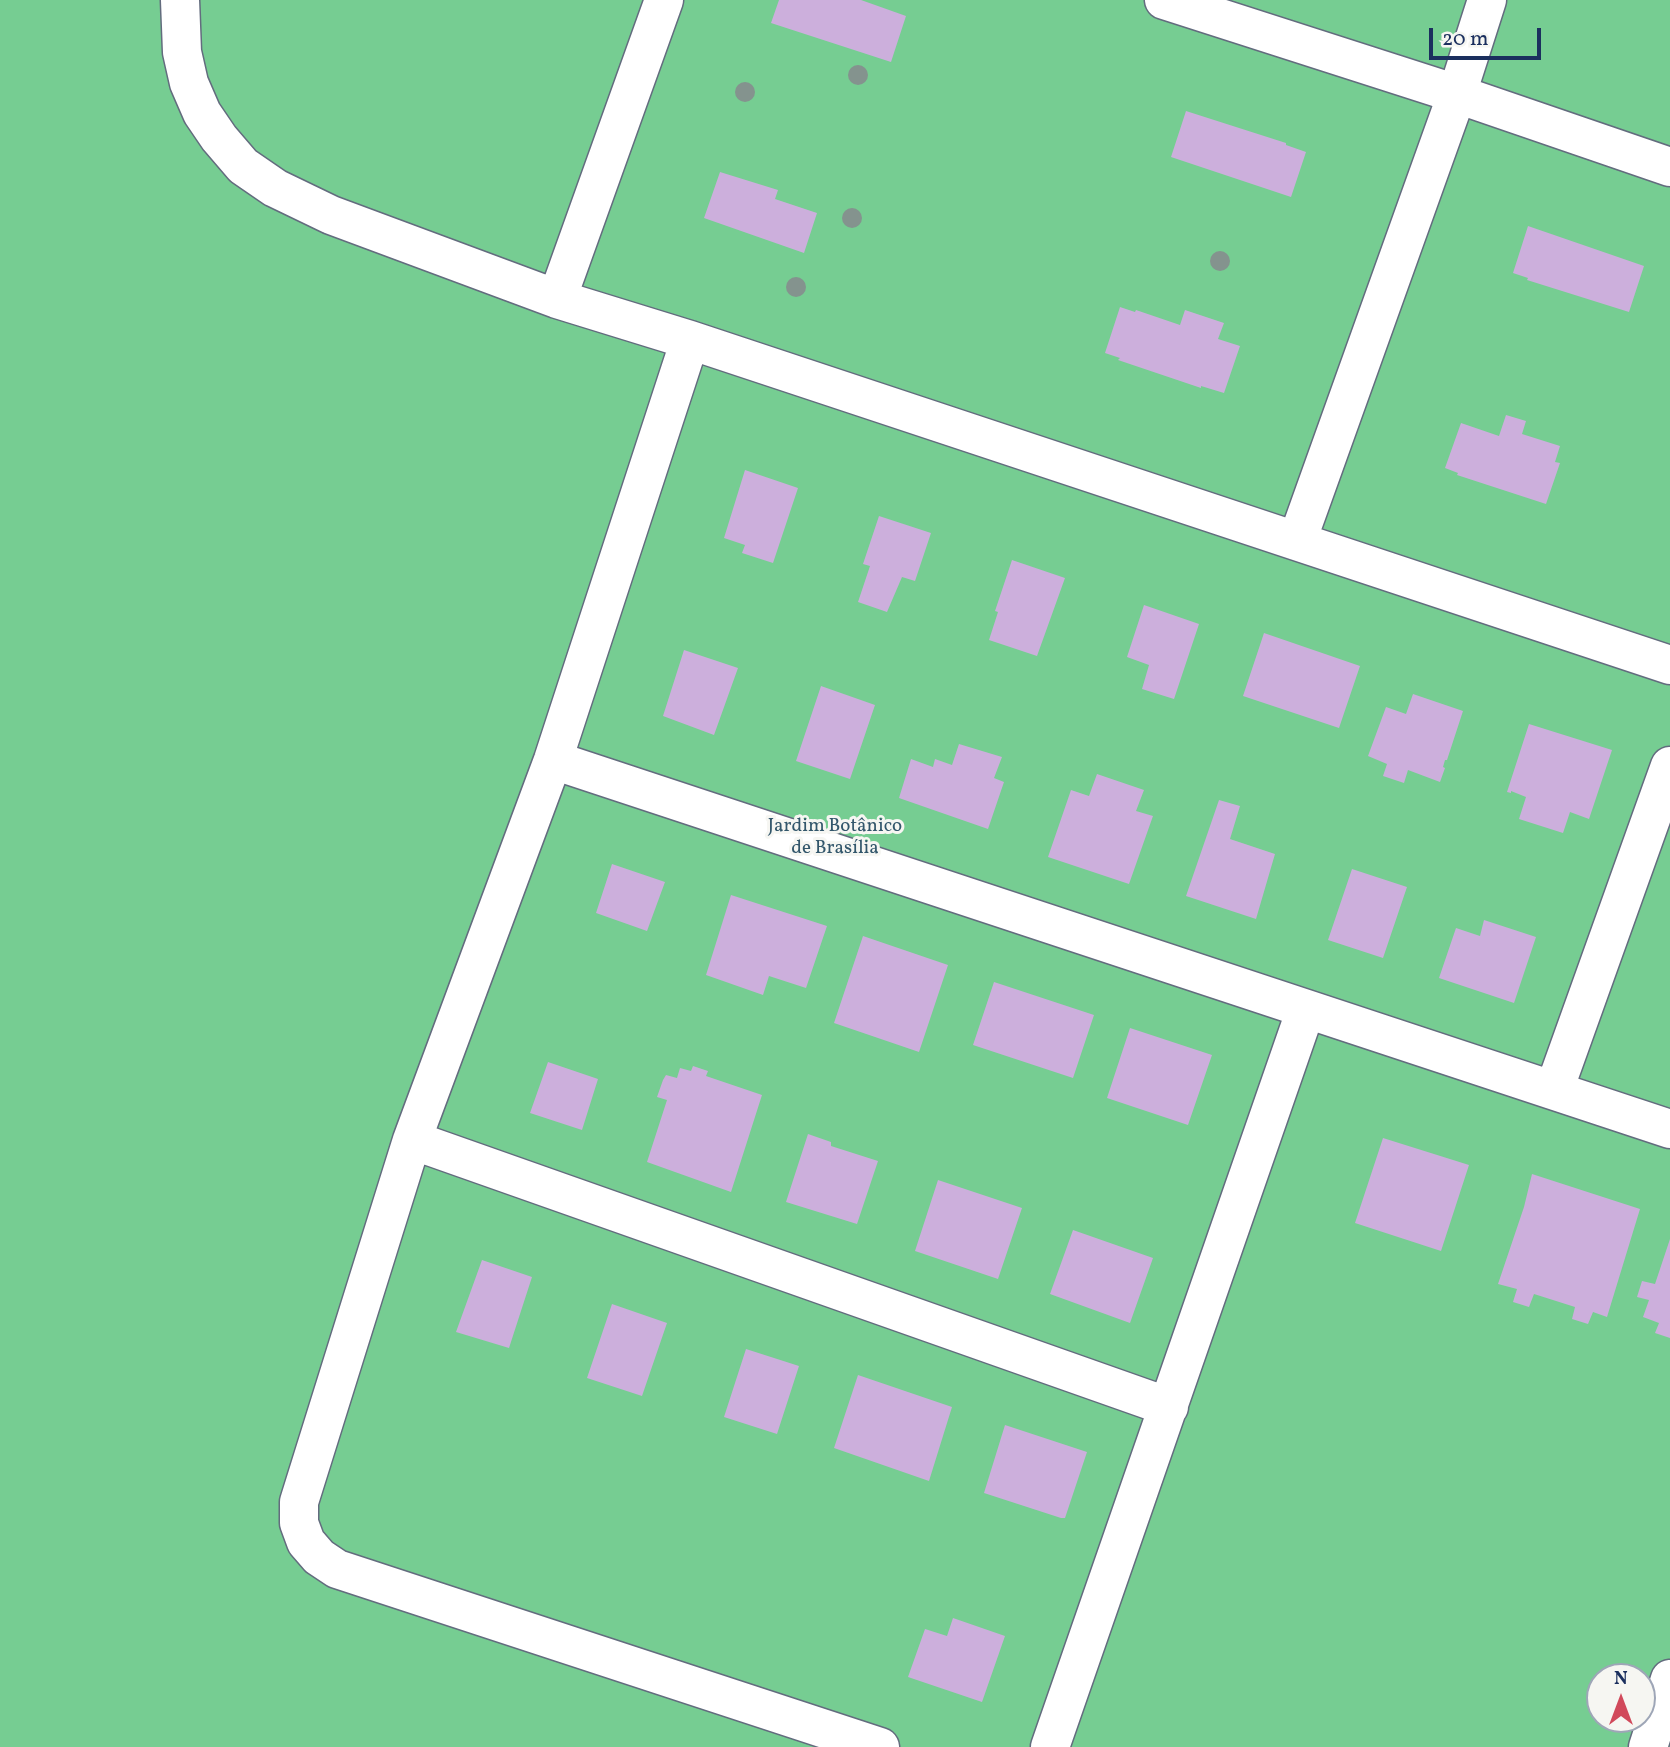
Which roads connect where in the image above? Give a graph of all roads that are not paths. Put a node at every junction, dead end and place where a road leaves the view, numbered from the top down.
1 (180, 0) edge
2 (664, 0) edge
3 (1164, 0) edge
4 (1487, 0) edge
5 (1457, 94) junction
6 (1670, 167) edge
7 (558, 299) junction
8 (690, 340) junction
9 (1297, 541) junction
10 (1670, 665) edge
11 (553, 760) junction
12 (1670, 766) edge
13 (1306, 1009) junction
14 (1554, 1090) junction
15 (1670, 1129) edge
16 (412, 1140) junction
17 (1169, 1407) junction
18 (1670, 1679) edge
19 (880, 1747) edge
20 (1050, 1747) edge
21 (1648, 1747) edge

1 - 7 street
2 - 7 street
3 - 5 street
4 - 5 street
5 - 6 street
5 - 9 street
7 - 8 street
8 - 9 street
8 - 11 street
9 - 10 street
11 - 13 street
11 - 16 street
12 - 14 street
13 - 14 street
13 - 17 street
14 - 15 street
16 - 17 street
16 - 19 street
17 - 20 street
18 - 21 street

